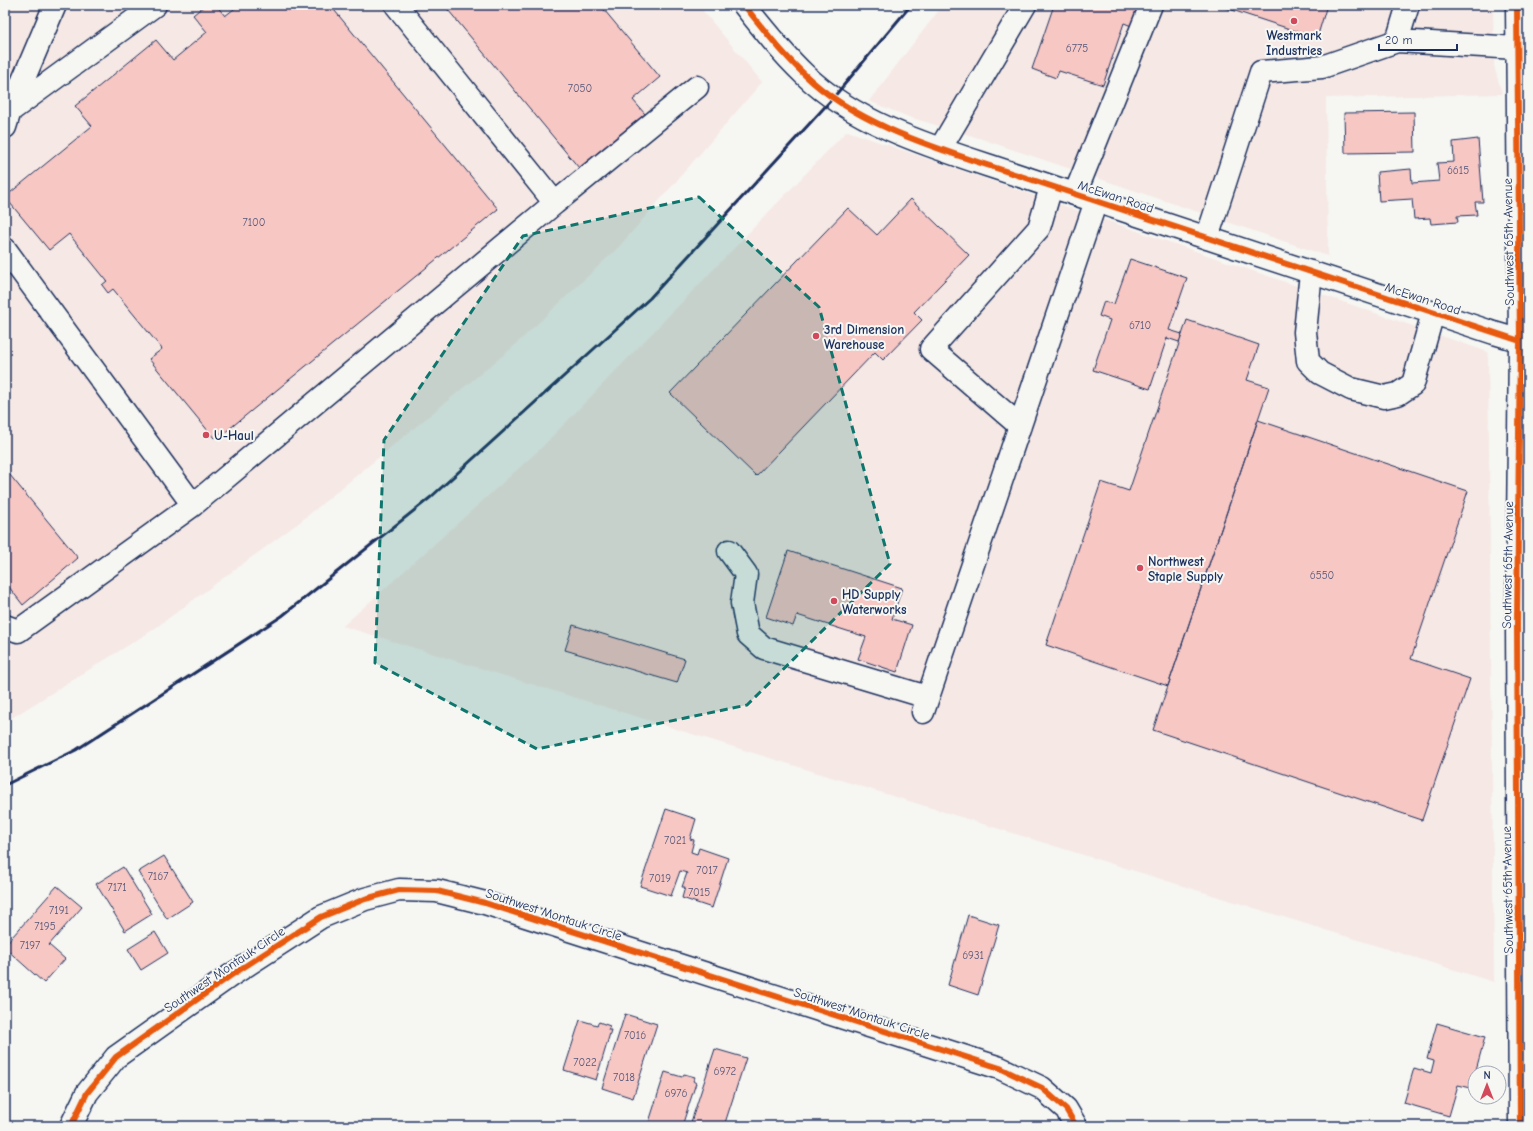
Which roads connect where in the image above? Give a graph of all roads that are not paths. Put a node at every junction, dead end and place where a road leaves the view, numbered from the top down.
1 (55, 5) edge
2 (155, 5) edge
3 (396, 5) edge
4 (744, 5) edge
5 (1025, 5) edge
6 (1151, 5) edge
7 (1408, 5) edge
8 (1517, 5) edge
9 (1398, 41) junction
10 (1517, 48) junction
11 (697, 87) dead end
12 (8, 119) edge
13 (940, 149) junction
14 (1051, 186) junction
15 (1075, 194) junction
16 (1096, 201) junction
17 (555, 203) junction
18 (1207, 238) junction
19 (5, 250) edge
20 (1311, 272) junction
21 (1433, 313) junction
22 (1524, 342) edge
23 (1020, 426) junction
24 (193, 505) junction
25 (729, 551) dead end
26 (5, 626) edge
27 (1523, 729) edge
28 (1524, 953) edge
29 (71, 1126) edge
30 (1076, 1126) edge
31 (1520, 1126) edge

1 - 12 street
2 - 12 street
3 - 17 street
4 - 13 street, McEwan Road
5 - 13 street
6 - 15 street
7 - 9 street
8 - 10 street, Southwest 65th Avenue
9 - 10 street
9 - 18 street
10 - 22 street, Southwest 65th Avenue
11 - 17 street
13 - 14 street, McEwan Road
14 - 15 street, McEwan Road
14 - 23 street
15 - 16 street, McEwan Road
16 - 18 street, McEwan Road
16 - 23 street
17 - 24 street
18 - 20 street, McEwan Road
19 - 24 street
20 - 21 street, McEwan Road
20 - 21 street
21 - 22 street, McEwan Road
22 - 27 street, Southwest 65th Avenue
23 - 25 street
24 - 26 street
27 - 28 street, Southwest 65th Avenue
28 - 31 street, Southwest 65th Avenue
29 - 30 street, Southwest Montauk Circle

